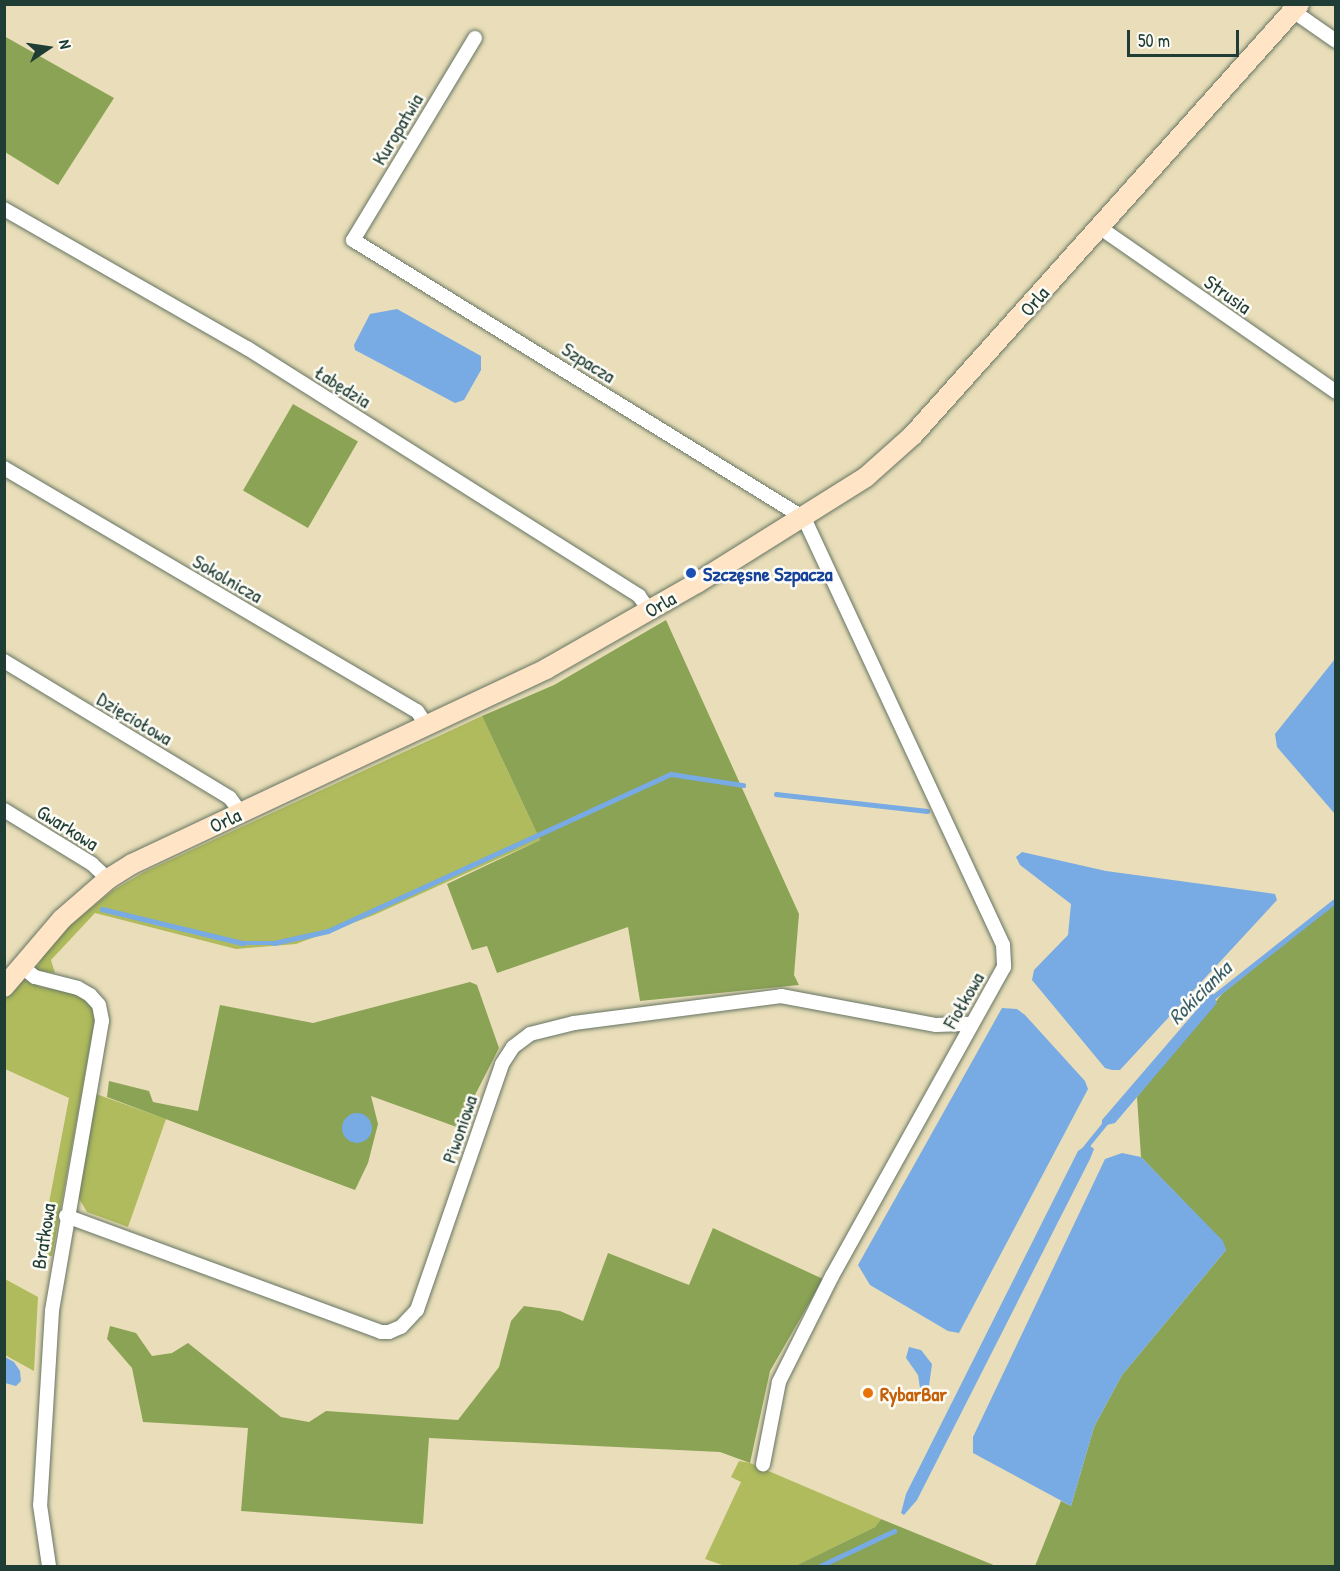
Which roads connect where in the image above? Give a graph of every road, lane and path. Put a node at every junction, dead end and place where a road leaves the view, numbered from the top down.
1 (1296, 8) edge
2 (475, 38) dead end
3 (1335, 41) edge
4 (4, 209) edge
5 (1099, 227) junction
6 (353, 240) joint
7 (1335, 392) edge
8 (4, 468) edge
9 (804, 518) junction
10 (650, 610) junction
11 (4, 661) edge
12 (427, 726) junction
13 (4, 810) edge
14 (240, 812) junction
15 (108, 879) junction
16 (21, 964) junction
17 (4, 987) edge
18 (970, 1024) junction
19 (66, 1216) junction
20 (763, 1464) dead end
21 (49, 1566) edge

1 - 3 street
1 - 5 street, Orla
2 - 6 street, Kuropatwia
4 - 10 street, Łabędzia
5 - 7 street, Strusia
5 - 9 street, Orla
6 - 9 street, Szpacza
8 - 12 street, Sokolnicza
9 - 10 street, Orla
9 - 18 street, Fiołkowa
10 - 12 street, Orla
11 - 14 street, Dzięciołowa
12 - 14 street, Orla
13 - 15 street, Gwarkowa
14 - 15 street, Orla
15 - 16 street, Orla
16 - 17 street, Orla
16 - 19 street, Bratkowa
18 - 19 street, Piwoniowa
18 - 20 street, Fiołkowa
19 - 21 street, Bratkowa

